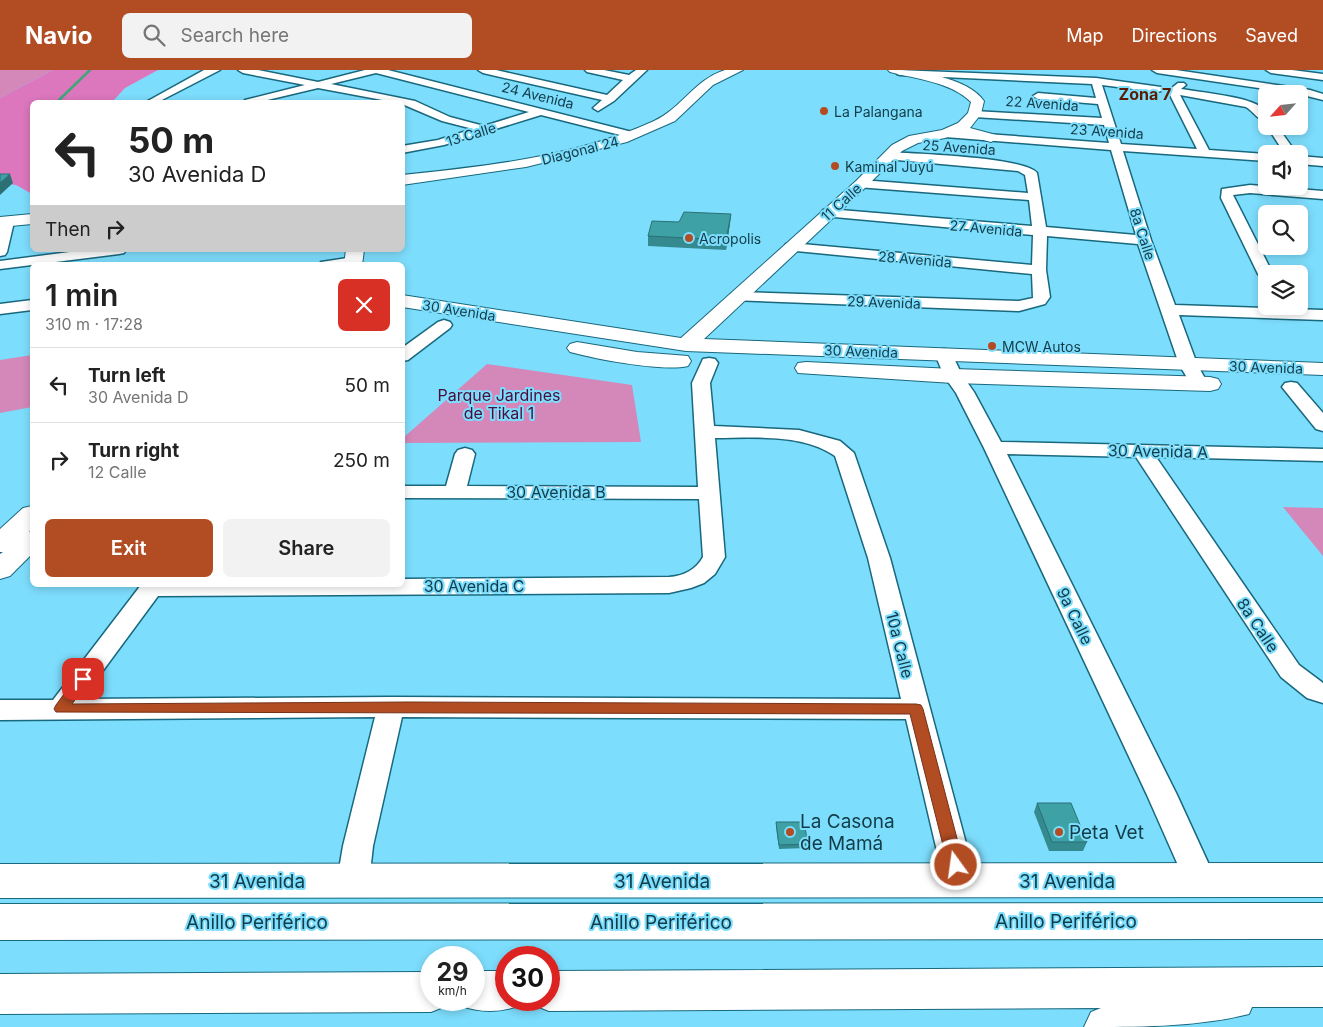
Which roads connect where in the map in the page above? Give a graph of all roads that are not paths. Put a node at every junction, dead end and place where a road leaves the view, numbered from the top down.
1 (215, 70) edge
2 (242, 70) edge
3 (376, 70) edge
4 (483, 70) edge
5 (590, 70) edge
6 (642, 70) edge
7 (737, 70) edge
8 (1157, 70) edge
9 (1271, 70) edge
10 (897, 71) edge
11 (1193, 75) junction
12 (1323, 77) edge
13 (628, 78) junction
14 (1096, 81) junction
15 (318, 85) junction
16 (1157, 89) dead end
17 (1173, 91) junction
18 (352, 92) junction
19 (1038, 96) dead end
20 (1322, 96) edge
21 (276, 99) edge
22 (155, 100) edge
23 (359, 100) edge
24 (394, 100) edge
25 (610, 100) junction
26 (1101, 100) junction
27 (405, 102) edge
28 (1258, 108) edge
29 (539, 112) junction
30 (974, 114) junction
31 (572, 119) junction
32 (1108, 122) junction
33 (963, 126) junction
34 (485, 129) junction
35 (945, 134) junction
36 (632, 136) junction
37 (991, 138) junction
38 (1116, 147) junction
39 (405, 149) edge
40 (1204, 153) junction
41 (890, 156) junction
42 (1258, 157) edge
43 (1308, 161) edge
44 (1323, 162) edge
45 (405, 180) edge
46 (861, 184) junction
47 (1035, 197) junction
48 (1321, 197) edge
49 (828, 213) junction
50 (30, 219) edge
51 (4, 222) edge
52 (1040, 232) junction
53 (1144, 240) junction
54 (791, 247) junction
55 (0, 252) edge
56 (103, 252) edge
57 (354, 259) edge
58 (340, 262) edge
59 (0, 265) edge
60 (1261, 265) edge
61 (1039, 270) junction
62 (737, 297) junction
63 (405, 302) edge
64 (30, 305) edge
65 (0, 309) edge
66 (1168, 310) junction
67 (1258, 310) edge
68 (1308, 314) edge
69 (1323, 316) edge
70 (405, 320) edge
71 (444, 325) junction
72 (618, 345) junction
73 (686, 345) junction
74 (405, 354) edge
75 (944, 354) junction
76 (708, 363) junction
77 (1188, 364) junction
78 (1323, 369) edge
79 (953, 376) junction
80 (1199, 384) junction
81 (1291, 387) junction
82 (1323, 388) edge
83 (1323, 425) edge
84 (705, 432) junction
85 (994, 448) junction
86 (1142, 451) junction
87 (465, 454) dead end
88 (1323, 455) edge
89 (405, 492) edge
90 (455, 492) junction
91 (710, 493) junction
92 (30, 516) edge
93 (30, 541) edge
94 (0, 544) edge
95 (0, 570) edge
96 (405, 586) edge
97 (151, 587) edge
98 (1319, 692) edge
99 (391, 707) junction
100 (61, 709) junction
101 (916, 709) junction
102 (0, 710) edge
103 (1200, 880) junction
104 (1323, 880) edge
105 (0, 881) edge
106 (353, 881) junction
107 (960, 881) junction
108 (0, 910) edge
109 (1323, 921) edge
110 (0, 922) edge
111 (64, 922) junction
112 (1307, 987) edge
113 (560, 991) edge
114 (420, 992) edge
115 (0, 994) edge
116 (1106, 1027) edge

1 - 22 street
2 - 15 street
3 - 15 street
3 - 29 street, 24 Avenida
4 - 25 street
5 - 13 street
6 - 13 street
7 - 36 main road, Diagonal 24
8 - 11 street
9 - 12 street
10 - 14 street
10 - 30 main road
11 - 17 street
11 - 20 street
13 - 25 street
14 - 16 street
14 - 26 street, 8a Calle
15 - 18 street
15 - 21 street
17 - 28 street
17 - 40 street
18 - 23 street
18 - 24 street
19 - 26 street
25 - 31 street
26 - 32 street, 8a Calle
27 - 34 street
29 - 31 street, 24 Avenida
29 - 34 street, 13 Calle
30 - 32 street, 22 Avenida
30 - 33 main road, 11 Calle
31 - 36 street, 24 Avenida
32 - 38 street, 8a Calle
33 - 35 main road, 11 Calle
33 - 37 main road
34 - 39 street, 13 Calle
35 - 37 street, 23 Avenida
35 - 41 main road, 11 Calle
36 - 45 main road, Diagonal 24
37 - 38 street, 23 Avenida
38 - 40 street, 23 Avenida
38 - 53 street, 8a Calle
40 - 42 street, 23 Avenida
41 - 46 main road, 11 Calle
41 - 47 street, 25 Avenida
43 - 44 street
46 - 47 street
46 - 49 main road, 11 Calle
47 - 52 street
48 - 60 street
49 - 52 street, 27 Avenida
49 - 54 main road, 11 Calle
50 - 51 main road
51 - 55 street
52 - 53 street, 27 Avenida
52 - 61 street
53 - 66 street, 8a Calle
54 - 61 street, 28 Avenida
54 - 62 main road, 11 Calle
56 - 59 street
57 - 58 street
61 - 62 street, 29 Avenida
62 - 73 main road, 11 Calle
63 - 72 main road, 30 Avenida
64 - 65 street
66 - 67 street
66 - 77 street, 8a Calle
68 - 69 street
70 - 71 main road, 30 Avenida
71 - 72 main road, 30 Avenida
71 - 74 street
72 - 73 main road, 30 Avenida
72 - 76 main road, 30 Avenida
73 - 75 main road, 30 Avenida
75 - 77 main road, 30 Avenida
75 - 79 street, 9a Calle
76 - 79 main road, 30 Avenida
76 - 84 street
77 - 78 main road, 30 Avenida
77 - 80 street, 8a Calle
79 - 80 main road, 30 Avenida
79 - 85 street, 9a Calle
80 - 81 main road, 30 Avenida
81 - 82 main road, 30 Avenida
81 - 83 street
84 - 91 street
84 - 101 street, 10a Calle
85 - 86 street, 30 Avenida A
85 - 103 street, 9a Calle
86 - 88 street, 30 Avenida A
86 - 98 street, 8a Calle
87 - 90 street
89 - 90 street, 30 Avenida B
90 - 91 street, 30 Avenida B
91 - 96 street, 30 Avenida C
92 - 94 main road
93 - 95 main road
97 - 100 street
99 - 100 street
99 - 101 street
99 - 106 street
100 - 102 street
101 - 107 street, 10a Calle
103 - 104 main road, 31 Avenida
103 - 107 main road, 31 Avenida
105 - 106 main road, 31 Avenida
106 - 107 main road, 31 Avenida
108 - 111 main road
109 - 111 main road, Anillo Periférico
110 - 111 main road, Anillo Periférico
112 - 113 main road
112 - 116 main road
114 - 115 main road

